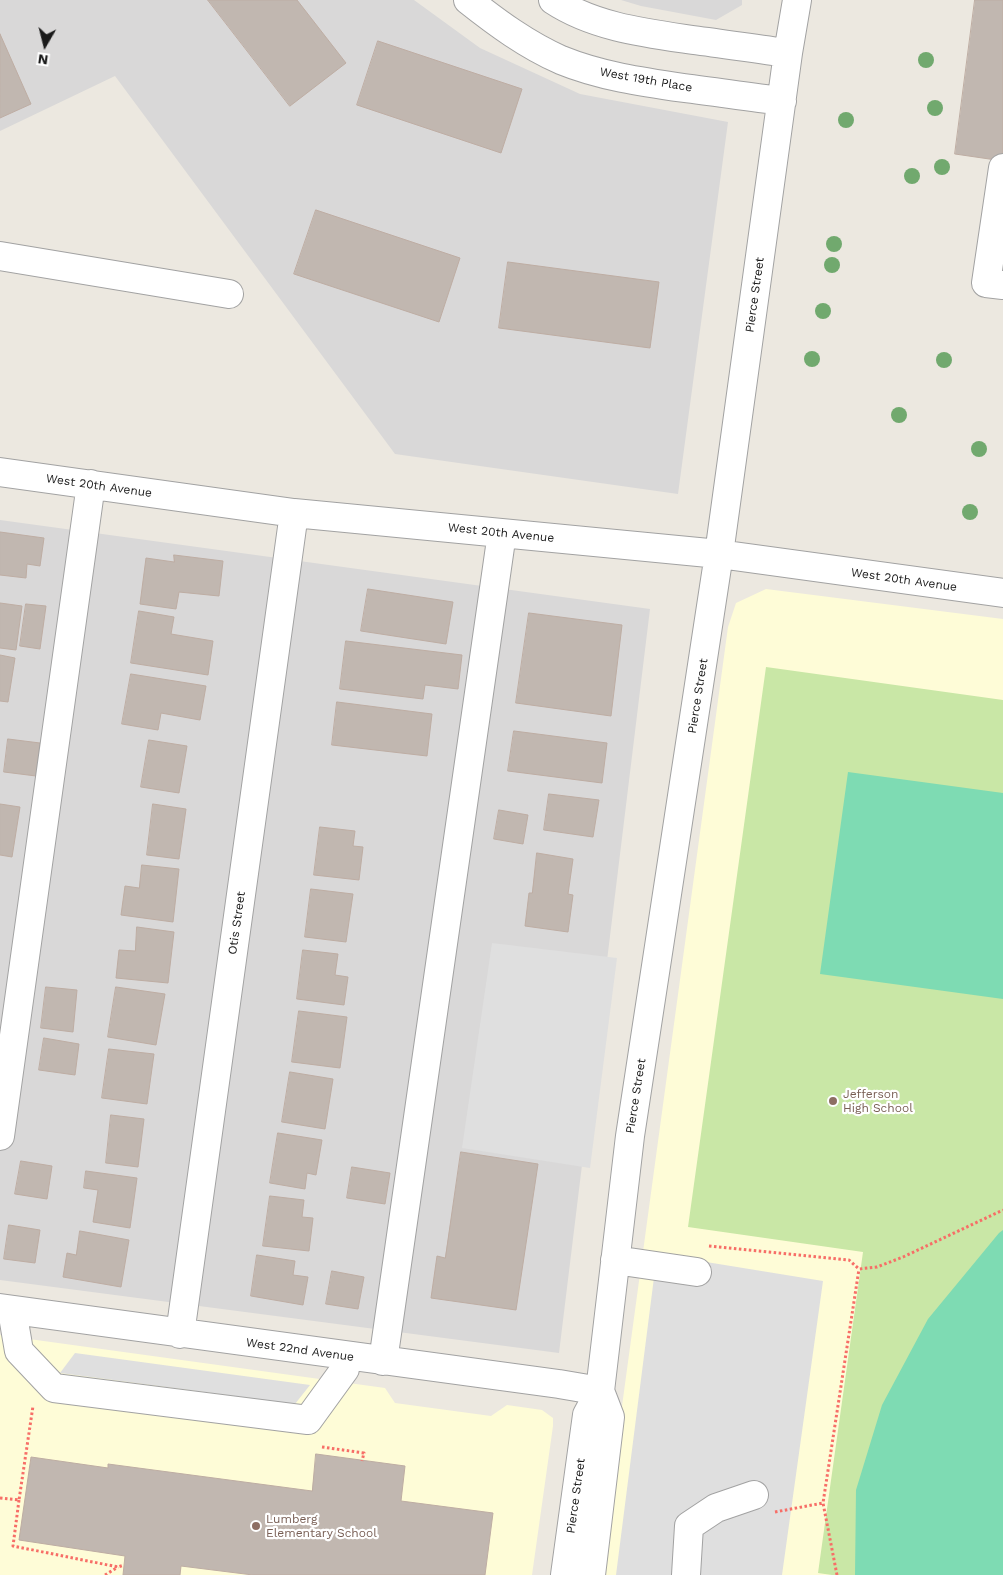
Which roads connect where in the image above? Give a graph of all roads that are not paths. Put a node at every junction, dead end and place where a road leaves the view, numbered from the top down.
1 (468, 0) edge
2 (553, 0) edge
3 (797, 0) edge
4 (788, 53) junction
5 (782, 101) junction
6 (1003, 168) edge
7 (0, 256) edge
8 (1003, 285) edge
9 (229, 294) dead end
10 (0, 472) edge
11 (91, 484) junction
12 (294, 513) junction
13 (502, 533) junction
14 (719, 554) junction
15 (1003, 594) edge
16 (0, 1136) edge
17 (614, 1260) junction
18 (698, 1272) dead end
19 (6, 1309) edge
20 (180, 1334) junction
21 (346, 1356) junction
22 (383, 1361) junction
23 (600, 1391) junction
24 (754, 1496) dead end
25 (566, 1575) edge
26 (591, 1575) edge
27 (686, 1575) edge

1 - 5 street, West 19th Place
2 - 4 street
3 - 4 street, Pierce Street
4 - 5 street, Pierce Street
5 - 14 street, Pierce Street
6 - 8 street
7 - 9 street
10 - 11 street, West 20th Avenue
11 - 12 street, West 20th Avenue
11 - 16 street
12 - 13 street, West 20th Avenue
12 - 20 street, Otis Street
13 - 14 street, West 20th Avenue
13 - 22 street
14 - 15 street, West 20th Avenue
14 - 17 street, Pierce Street
17 - 18 street
17 - 23 street, Pierce Street
19 - 20 street, West 22nd Avenue
19 - 21 street
20 - 21 street, West 22nd Avenue
21 - 22 street, West 22nd Avenue
22 - 23 street, West 22nd Avenue
23 - 25 street, Pierce Street
23 - 26 street, Pierce Street
24 - 27 street

